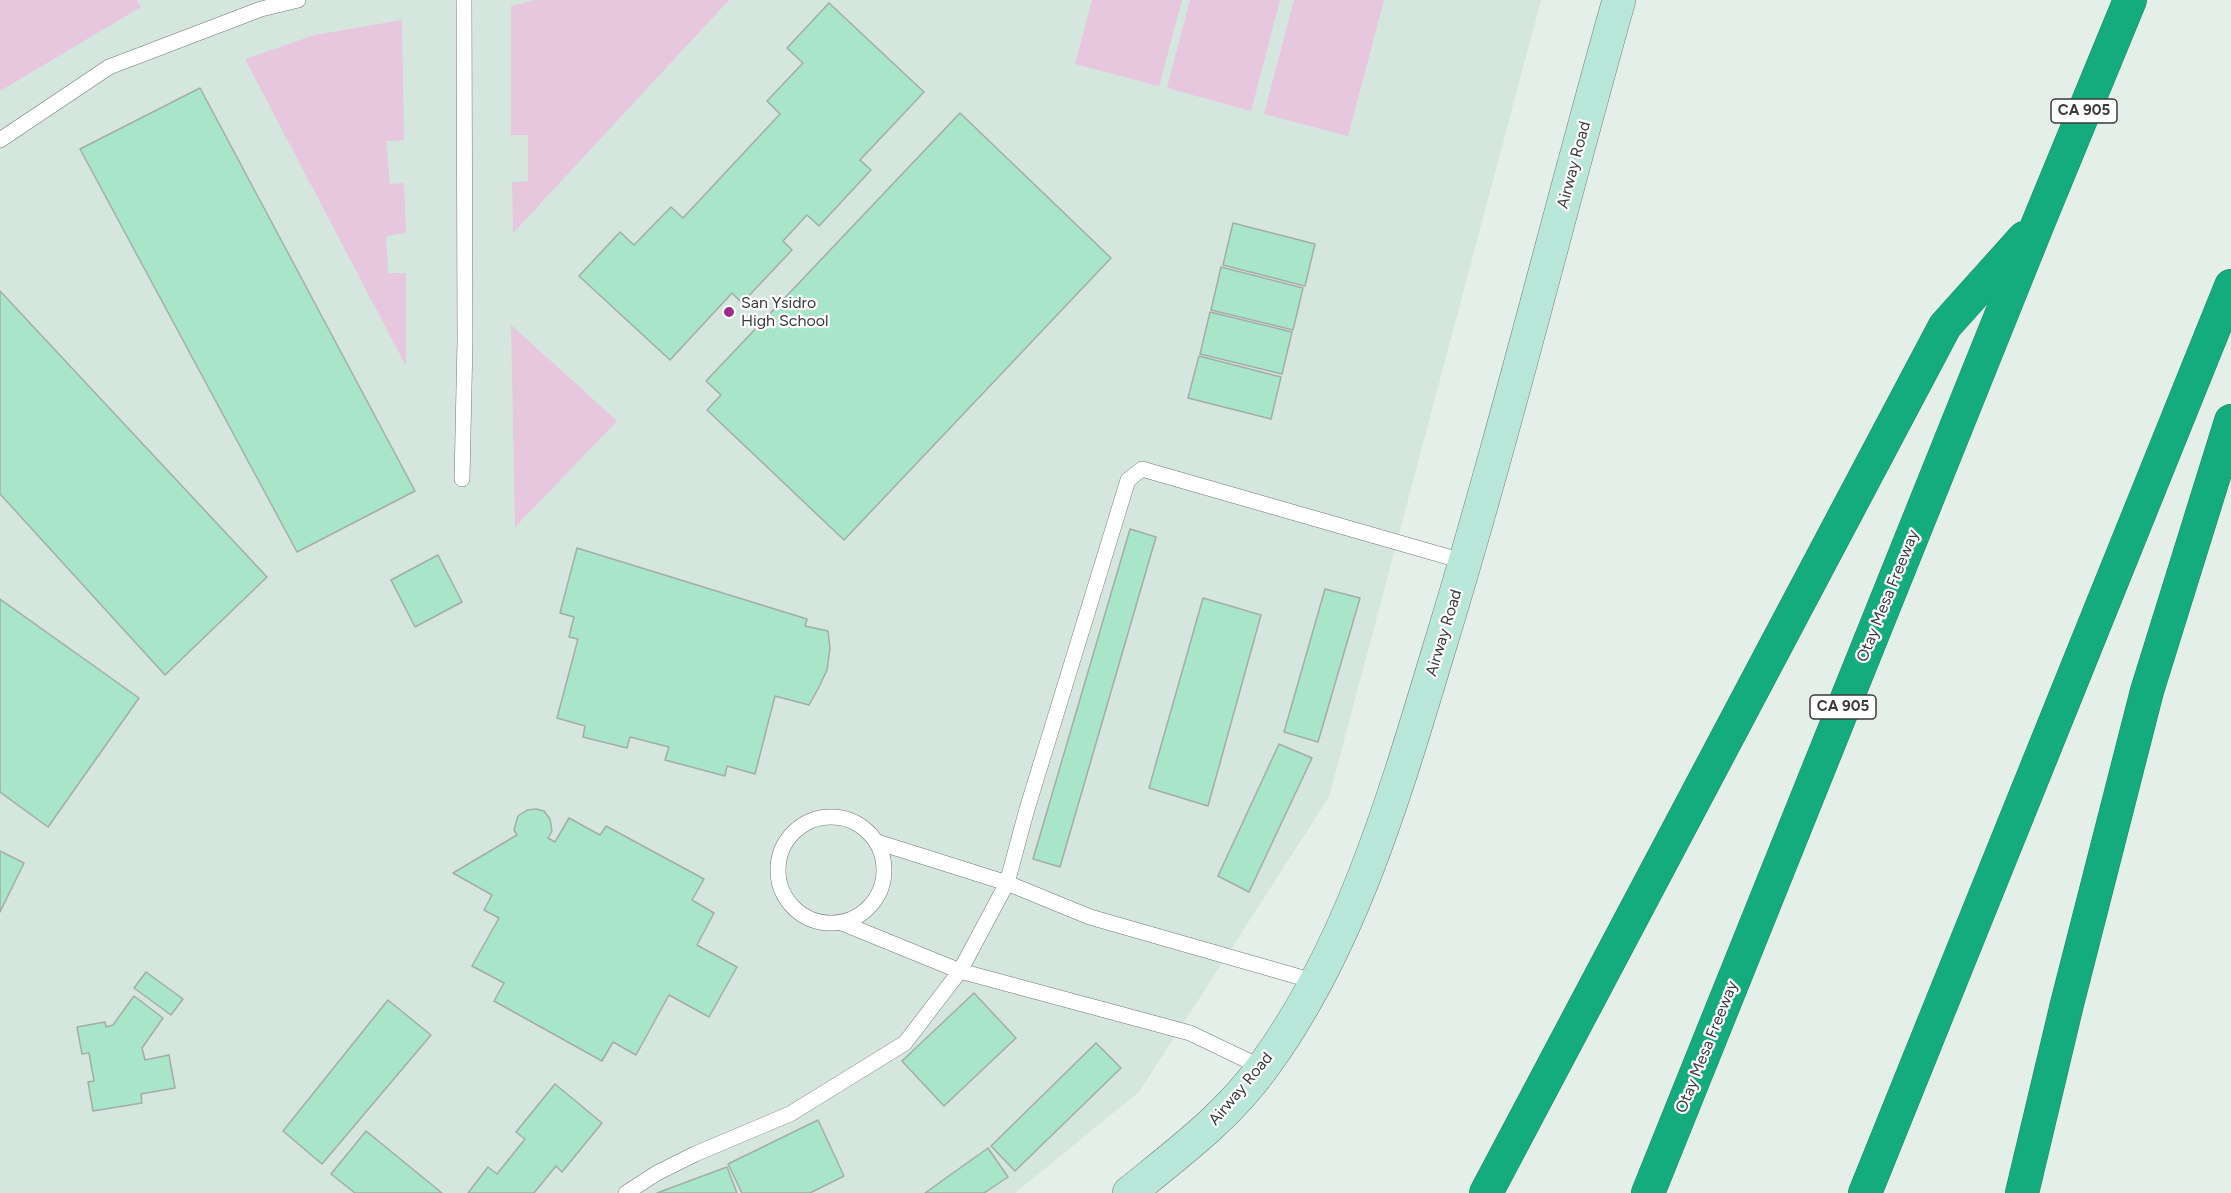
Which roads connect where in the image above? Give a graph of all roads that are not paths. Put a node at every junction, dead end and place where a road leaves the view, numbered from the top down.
1 (298, 0) edge
2 (464, 0) edge
3 (1619, 0) edge
4 (2130, 0) edge
5 (0, 140) edge
6 (2039, 221) junction
7 (2231, 286) edge
8 (2231, 421) edge
9 (462, 479) dead end
10 (1466, 562) junction
11 (877, 842) junction
12 (1007, 883) junction
13 (842, 923) junction
14 (960, 971) junction
15 (1317, 982) junction
16 (1263, 1068) junction
17 (626, 1193) edge
18 (1129, 1193) edge
19 (1486, 1193) edge
20 (1648, 1193) edge
21 (1865, 1193) edge
22 (2022, 1193) edge

1 - 5 lane
2 - 9 lane
3 - 10 main road, Airway Road
4 - 6 highway, Otay Mesa Freeway / CA 905
6 - 19 highway
6 - 20 highway, Otay Mesa Freeway / CA 905
7 - 21 highway
8 - 22 highway
10 - 12 lane
10 - 15 main road, Airway Road
11 - 12 lane
11 - 13 lane
11 - 13 lane
12 - 14 lane
12 - 15 lane
13 - 14 lane
14 - 16 lane
14 - 17 lane
15 - 16 main road, Airway Road
16 - 18 main road, Airway Road

